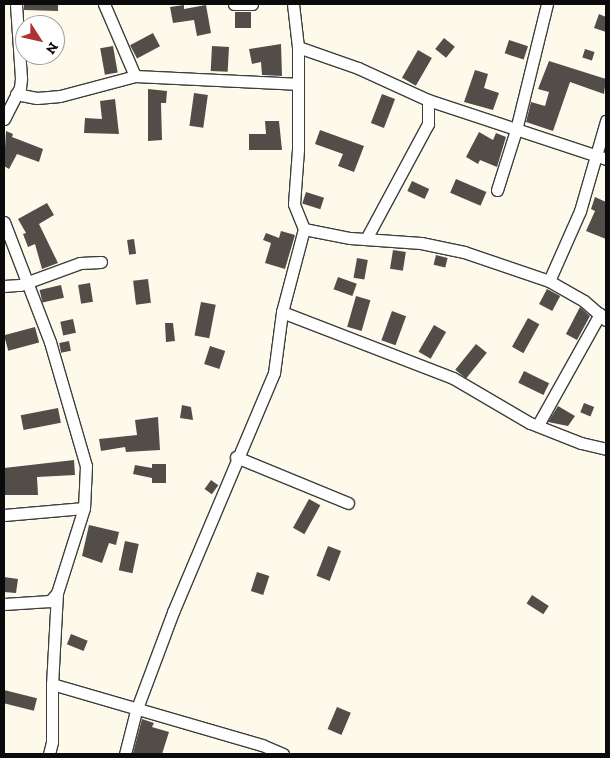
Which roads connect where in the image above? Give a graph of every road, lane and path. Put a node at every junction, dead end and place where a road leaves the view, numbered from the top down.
1 (104, 4) edge
2 (234, 4) edge
3 (252, 4) edge
4 (293, 4) edge
5 (547, 4) edge
6 (16, 7) edge
7 (4, 9) edge
8 (298, 47) junction
9 (135, 76) junction
10 (296, 84) junction
11 (16, 94) junction
12 (428, 100) junction
13 (4, 119) edge
14 (606, 121) edge
15 (516, 130) junction
16 (601, 157) edge
17 (497, 190) dead end
18 (4, 222) edge
19 (304, 229) junction
20 (366, 239) junction
21 (101, 262) dead end
22 (28, 281) junction
23 (549, 281) junction
24 (4, 286) edge
25 (282, 312) junction
26 (603, 317) edge
27 (539, 423) dead end
28 (606, 449) edge
29 (236, 457) junction
30 (348, 502) dead end
31 (84, 508) junction
32 (4, 515) edge
33 (57, 593) junction
34 (4, 604) edge
35 (52, 684) junction
36 (136, 711) junction
37 (49, 754) edge
38 (125, 754) edge
39 (283, 754) edge

1 - 9 street
2 - 3 street
4 - 8 street
5 - 15 street
6 - 7 street
6 - 11 street
8 - 10 street
8 - 12 street
9 - 10 street
9 - 11 street
10 - 19 street
11 - 13 street
12 - 15 street
12 - 20 street
14 - 16 street
15 - 16 street
15 - 17 street
16 - 23 street
18 - 22 street
19 - 20 street
19 - 25 street
20 - 23 street
21 - 22 street
22 - 24 street
22 - 31 street
23 - 26 street
25 - 28 street
25 - 29 street
26 - 27 street
29 - 30 street
29 - 36 street
31 - 32 street
31 - 33 street
33 - 34 street
33 - 35 street
35 - 36 street
35 - 37 street
36 - 38 street
36 - 39 street

